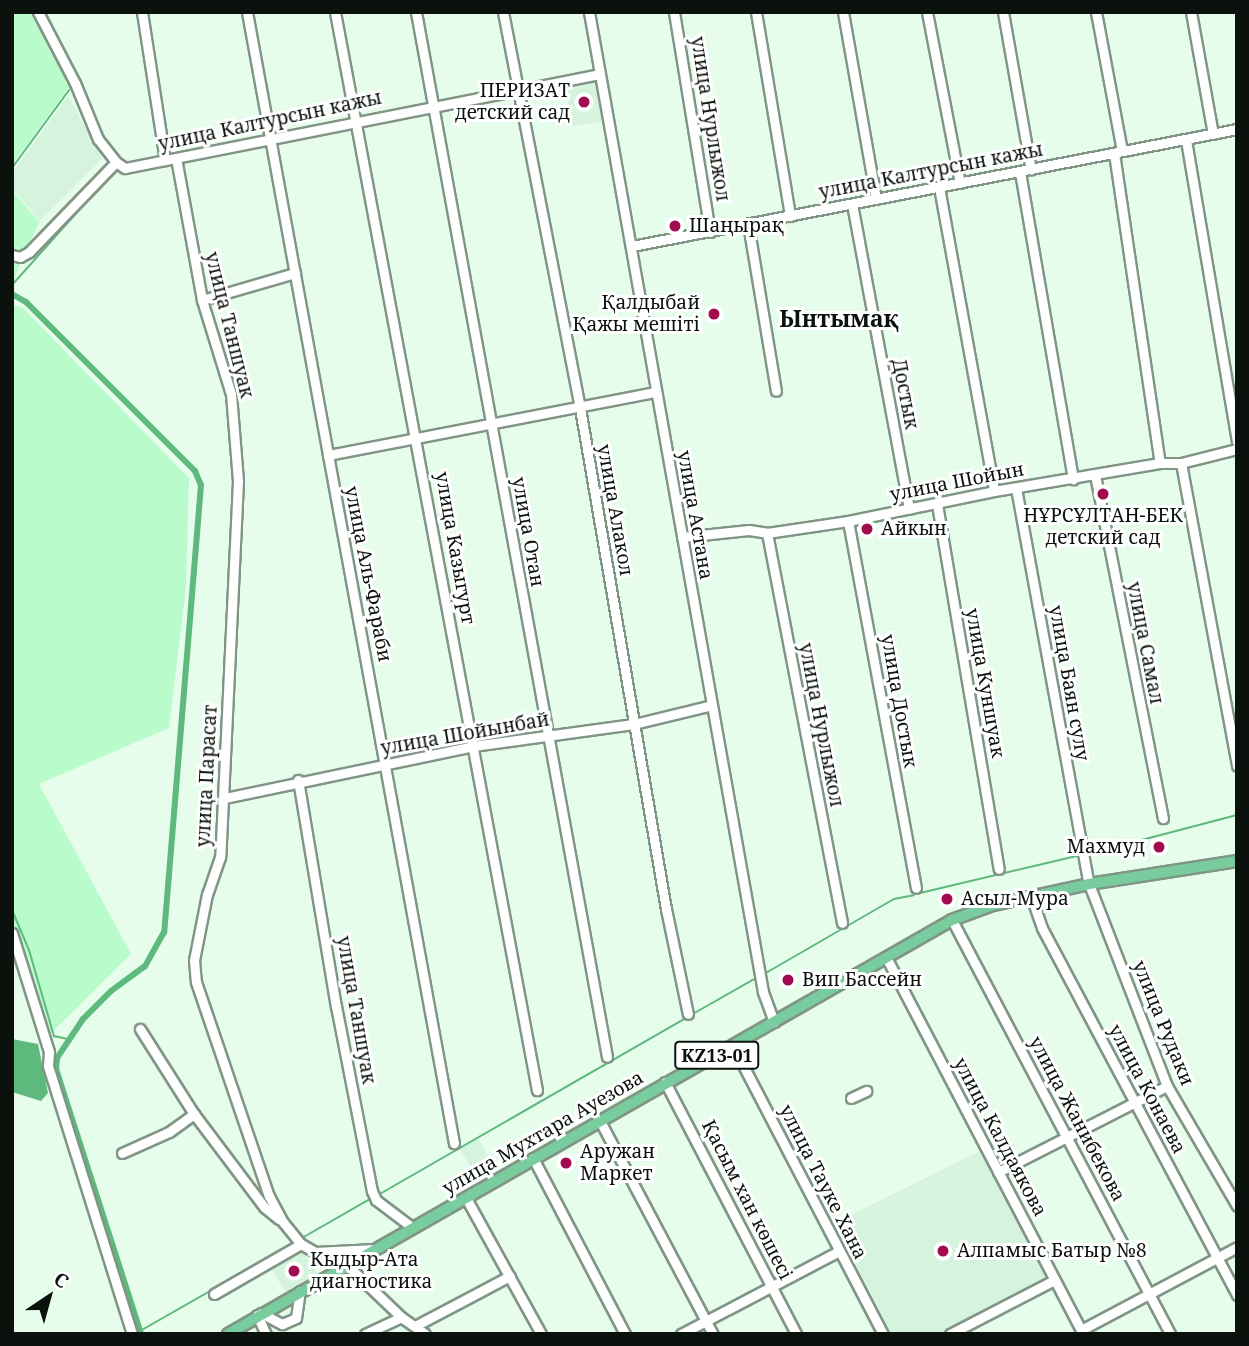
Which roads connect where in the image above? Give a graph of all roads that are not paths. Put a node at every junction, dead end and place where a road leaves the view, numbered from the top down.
1 (38, 12) edge
2 (142, 12) edge
3 (247, 12) edge
4 (335, 12) edge
5 (416, 12) edge
6 (503, 12) edge
7 (589, 12) edge
8 (674, 12) edge
9 (756, 12) edge
10 (843, 12) edge
11 (927, 12) edge
12 (1003, 12) edge
13 (1096, 12) edge
14 (1191, 12) edge
15 (600, 74) junction
16 (517, 89) junction
17 (433, 106) junction
18 (356, 121) junction
19 (1237, 129) edge
20 (1213, 134) junction
21 (269, 139) junction
22 (1186, 140) junction
23 (1118, 152) junction
24 (176, 158) junction
25 (165, 160) junction
26 (116, 162) junction
27 (1031, 170) junction
28 (1020, 172) junction
29 (960, 183) junction
30 (939, 187) junction
31 (876, 199) junction
32 (852, 204) junction
33 (790, 216) junction
34 (748, 224) junction
35 (710, 232) junction
36 (632, 246) junction
37 (12, 255) edge
38 (295, 273) junction
39 (202, 300) junction
40 (776, 391) dead end
41 (655, 392) junction
42 (580, 408) junction
43 (491, 425) junction
44 (417, 438) junction
45 (1237, 442) edge
46 (1237, 449) edge
47 (328, 455) junction
48 (237, 459) joint
49 (1181, 463) junction
50 (1160, 464) junction
51 (1095, 475) junction
52 (1073, 479) junction
53 (1016, 488) junction
54 (994, 491) junction
55 (937, 504) junction
56 (909, 509) junction
57 (848, 521) junction
58 (767, 533) junction
59 (682, 537) junction
60 (712, 705) junction
61 (634, 724) junction
62 (547, 737) junction
63 (473, 746) junction
64 (386, 765) junction
65 (1237, 766) edge
66 (298, 780) junction
67 (225, 798) junction
68 (1163, 818) dead end
69 (1237, 861) edge
70 (999, 869) dead end
71 (1088, 884) junction
72 (916, 888) dead end
73 (1031, 897) junction
74 (952, 920) junction
75 (842, 923) dead end
76 (12, 933) edge
77 (886, 957) junction
78 (688, 1014) dead end
79 (774, 1022) junction
80 (140, 1030) dead end
81 (733, 1045) junction
82 (607, 1057) dead end
83 (665, 1082) junction
84 (1167, 1086) junction
85 (537, 1090) dead end
86 (866, 1091) dead end
87 (852, 1098) dead end
88 (1135, 1101) junction
89 (194, 1114) junction
90 (600, 1121) junction
91 (1066, 1137) junction
92 (454, 1143) dead end
93 (122, 1153) dead end
94 (533, 1158) junction
95 (998, 1172) junction
96 (267, 1190) junction
97 (256, 1196) junction
98 (466, 1198) junction
99 (1237, 1206) edge
100 (283, 1222) junction
101 (413, 1228) junction
102 (299, 1241) junction
103 (1237, 1247) edge
104 (377, 1249) junction
105 (839, 1251) junction
106 (1217, 1257) junction
107 (347, 1265) junction
108 (510, 1276) junction
109 (1054, 1280) junction
110 (772, 1286) junction
111 (300, 1292) junction
112 (1149, 1293) junction
113 (214, 1294) dead end
114 (1237, 1295) edge
115 (259, 1314) junction
116 (401, 1317) junction
117 (706, 1321) junction
118 (415, 1326) junction
119 (1082, 1332) edge
120 (263, 1333) edge
121 (132, 1334) edge
122 (228, 1334) edge
123 (365, 1334) edge
124 (425, 1334) edge
125 (541, 1334) edge
126 (625, 1334) edge
127 (681, 1334) edge
128 (713, 1334) edge
129 (796, 1334) edge
130 (883, 1334) edge
131 (950, 1334) edge
132 (1170, 1334) edge

1 - 26 street
2 - 25 street
3 - 21 street, улица Аль-Фараби
4 - 18 street, улица Казыгурт
5 - 17 street, улица Отан
6 - 16 street, улица Алакол
7 - 15 street, улица Астана
8 - 35 street, улица Нурлыжол
9 - 33 street
10 - 31 street
11 - 29 street
12 - 27 street
13 - 23 street
14 - 20 street
15 - 16 street, улица Калтурсын кажы
15 - 36 street, улица Астана
16 - 17 street, улица Калтурсын кажы
16 - 42 street, улица Алакол
17 - 18 street, улица Калтурсын кажы
17 - 43 street, улица Отан
18 - 21 street, улица Калтурсын кажы
18 - 44 street, улица Казыгурт
19 - 20 street, улица Калтурсын кажы
20 - 22 street, улица Калтурсын кажы
21 - 24 street, улица Калтурсын кажы
21 - 38 street, улица Аль-Фараби
22 - 23 street, улица Калтурсын кажы
22 - 45 street
23 - 27 street, улица Калтурсын кажы
23 - 50 street
24 - 25 street, улица Калтурсын кажы
24 - 39 street, улица Таншуак
25 - 26 street, улица Калтурсын кажы
26 - 37 street
27 - 28 street, улица Калтурсын кажы
28 - 29 street, улица Калтурсын кажы
28 - 52 street
29 - 30 street, улица Калтурсын кажы
30 - 31 street, улица Калтурсын кажы
30 - 54 street
31 - 32 street, улица Калтурсын кажы
32 - 33 street, улица Калтурсын кажы
32 - 56 street, Достык
33 - 34 street, улица Калтурсын кажы
34 - 35 street, улица Калтурсын кажы
34 - 40 street, улица Нурлыжол
35 - 36 street, улица Калтурсын кажы
36 - 41 street, улица Астана
38 - 39 street
38 - 47 street, улица Аль-Фараби
39 - 48 street, улица Таншуак
41 - 42 street
41 - 59 street, улица Астана
42 - 43 street
42 - 61 street, улица Алакол
43 - 44 street
43 - 62 street, улица Отан
44 - 47 street
44 - 63 street, улица Казыгурт
46 - 49 street, улица Шойын
47 - 64 street, улица Аль-Фараби
48 - 67 street, улица Парасат
49 - 50 street, улица Шойын
49 - 65 street
50 - 51 street, улица Шойын
51 - 52 street, улица Шойын
51 - 68 street, улица Самал
52 - 53 street, улица Шойын
53 - 54 street, улица Шойын
53 - 71 street, улица Баян сулу
54 - 55 street, улица Шойын
55 - 56 street, улица Шойын
55 - 70 street, улица Куншуак
56 - 57 street, улица Шойын
57 - 58 street, улица Шойын
57 - 72 street, улица Достык
58 - 59 street, улица Шойын
58 - 75 street, улица Нурлыжол
59 - 60 street, улица Астана
60 - 61 street, улица Шойынбай
60 - 79 street, улица Астана
61 - 62 street, улица Шойынбай
61 - 78 street, улица Алакол
62 - 63 street, улица Шойынбай
62 - 82 street, улица Отан
63 - 64 street, улица Шойынбай
63 - 85 street, улица Казыгурт
64 - 66 street, улица Шойынбай
64 - 92 street, улица Аль-Фараби
66 - 67 street, улица Шойынбай
66 - 101 street, улица Таншуак
67 - 96 street, улица Парасат
69 - 71 main road, улица Мухтара Ауезова / KZ13-01
71 - 73 main road, улица Мухтара Ауезова / KZ13-01
71 - 84 street, улица Рудаки
73 - 74 main road, улица Мухтара Ауезова / KZ13-01
73 - 88 street, улица Конаева
74 - 77 main road, улица Мухтара Ауезова / KZ13-01
74 - 91 street, улица Жанибекова
76 - 121 street
77 - 79 main road, улица Мухтара Ауезова / KZ13-01
77 - 95 street, улица Калдаякова
79 - 81 main road, улица Мухтара Ауезова / KZ13-01
80 - 89 street
81 - 83 main road, улица Мухтара Ауезова / KZ13-01
81 - 105 street, улица Тауке Хана
83 - 90 main road, улица Мухтара Ауезова / KZ13-01
83 - 110 street, Қасым хан көшесі
84 - 88 street
84 - 99 street, улица Рудаки
86 - 87 street
88 - 91 street
88 - 106 street, улица Конаева
89 - 93 street
89 - 97 street
90 - 94 main road, улица Мухтара Ауезова / KZ13-01
90 - 117 street
91 - 95 street
91 - 112 street, улица Жанибекова
94 - 98 main road, улица Мухтара Ауезова / KZ13-01
94 - 126 street
95 - 109 street, улица Калдаякова
96 - 97 street
96 - 100 street, улица Парасат
97 - 100 street
98 - 101 main road, улица Мухтара Ауезова / KZ13-01
98 - 108 street
100 - 102 street, улица Парасат
101 - 104 main road, улица Мухтара Ауезова / KZ13-01
102 - 104 street
102 - 113 street
103 - 106 street
104 - 107 main road, улица Мухтара Ауезова / KZ13-01
105 - 110 street
105 - 130 street, улица Тауке Хана
106 - 112 street
106 - 114 street, улица Конаева
107 - 111 main road, улица Мухтара Ауезова / KZ13-01
107 - 116 street
108 - 118 street
108 - 125 street
109 - 119 street, улица Калдаякова
109 - 131 street
110 - 117 street
110 - 129 street, Қасым хан көшесі
111 - 115 main road, улица Мухтара Ауезова / KZ13-01
111 - 115 street
112 - 119 street
112 - 132 street, улица Жанибекова
115 - 120 street
115 - 122 main road, улица Мухтара Ауезова / KZ13-01
116 - 118 street
116 - 123 street
117 - 127 street
117 - 128 street
118 - 124 street

